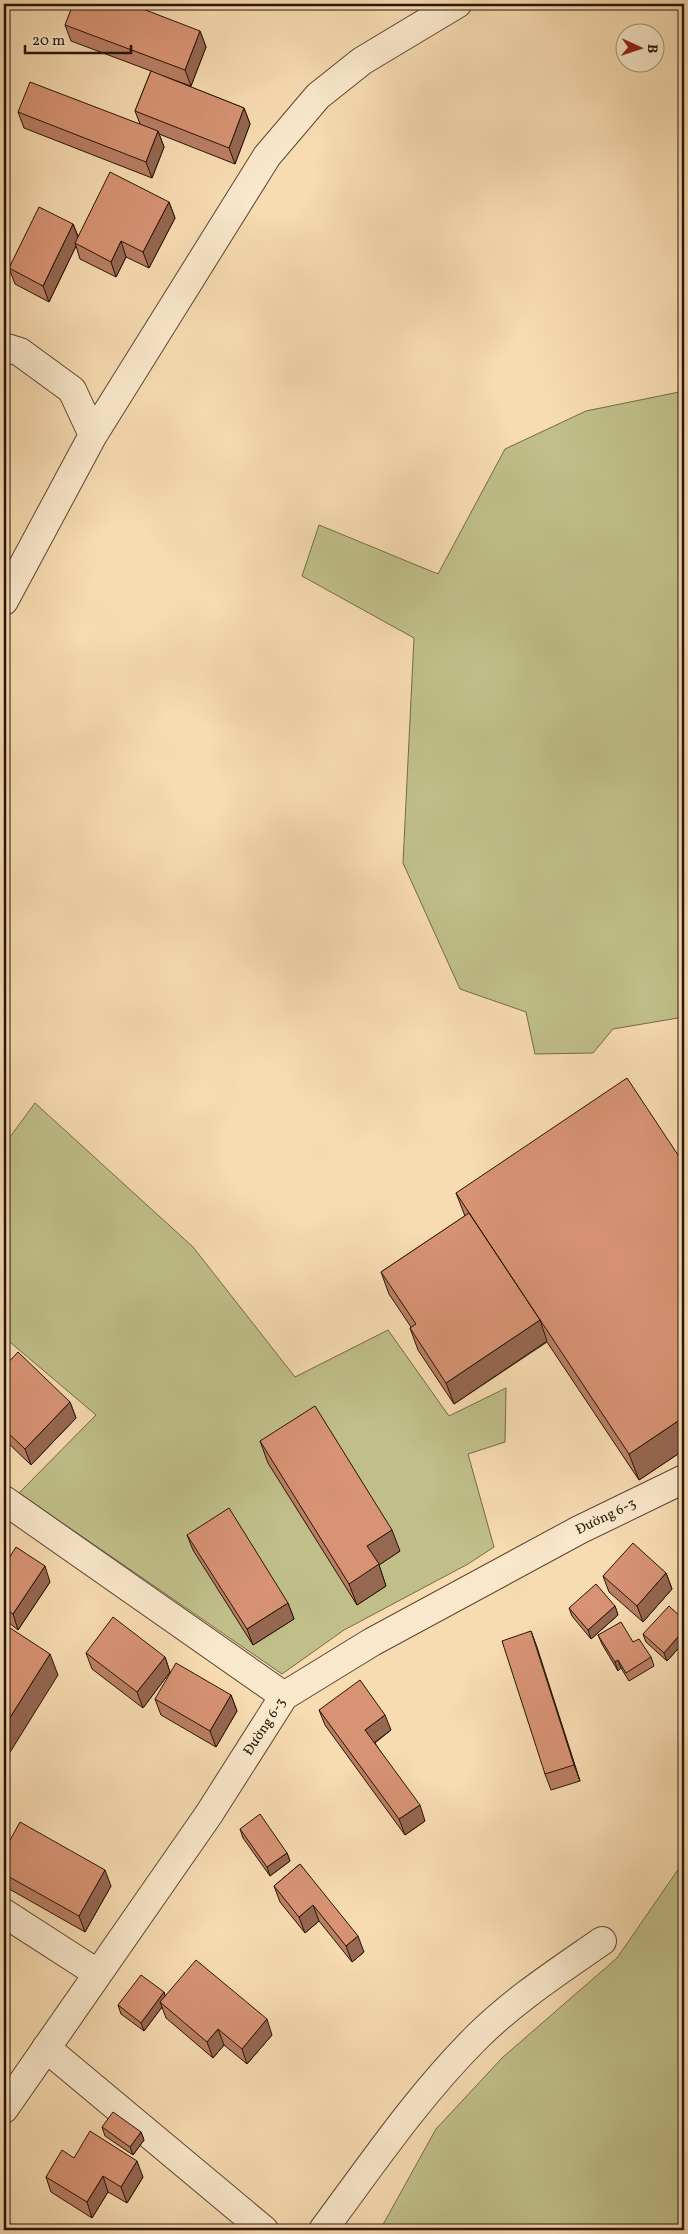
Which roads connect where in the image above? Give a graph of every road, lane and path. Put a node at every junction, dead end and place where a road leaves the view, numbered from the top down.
1 (457, 4) edge
2 (4, 347) edge
3 (93, 435) junction
4 (4, 601) edge
5 (684, 1479) edge
6 (4, 1500) edge
7 (284, 1696) junction
8 (4, 1913) edge
9 (602, 1941) dead end
10 (97, 1973) junction
11 (46, 2048) junction
12 (4, 2109) edge
13 (264, 2230) edge
14 (323, 2230) edge

1 - 3 street
2 - 3 street
3 - 4 street
5 - 7 street, Đường 6-3
6 - 7 street
7 - 10 street, Đường 6-3
8 - 10 street
9 - 14 street
10 - 11 street, Đường 6-3
11 - 12 street, Đường 6-3
11 - 13 street

